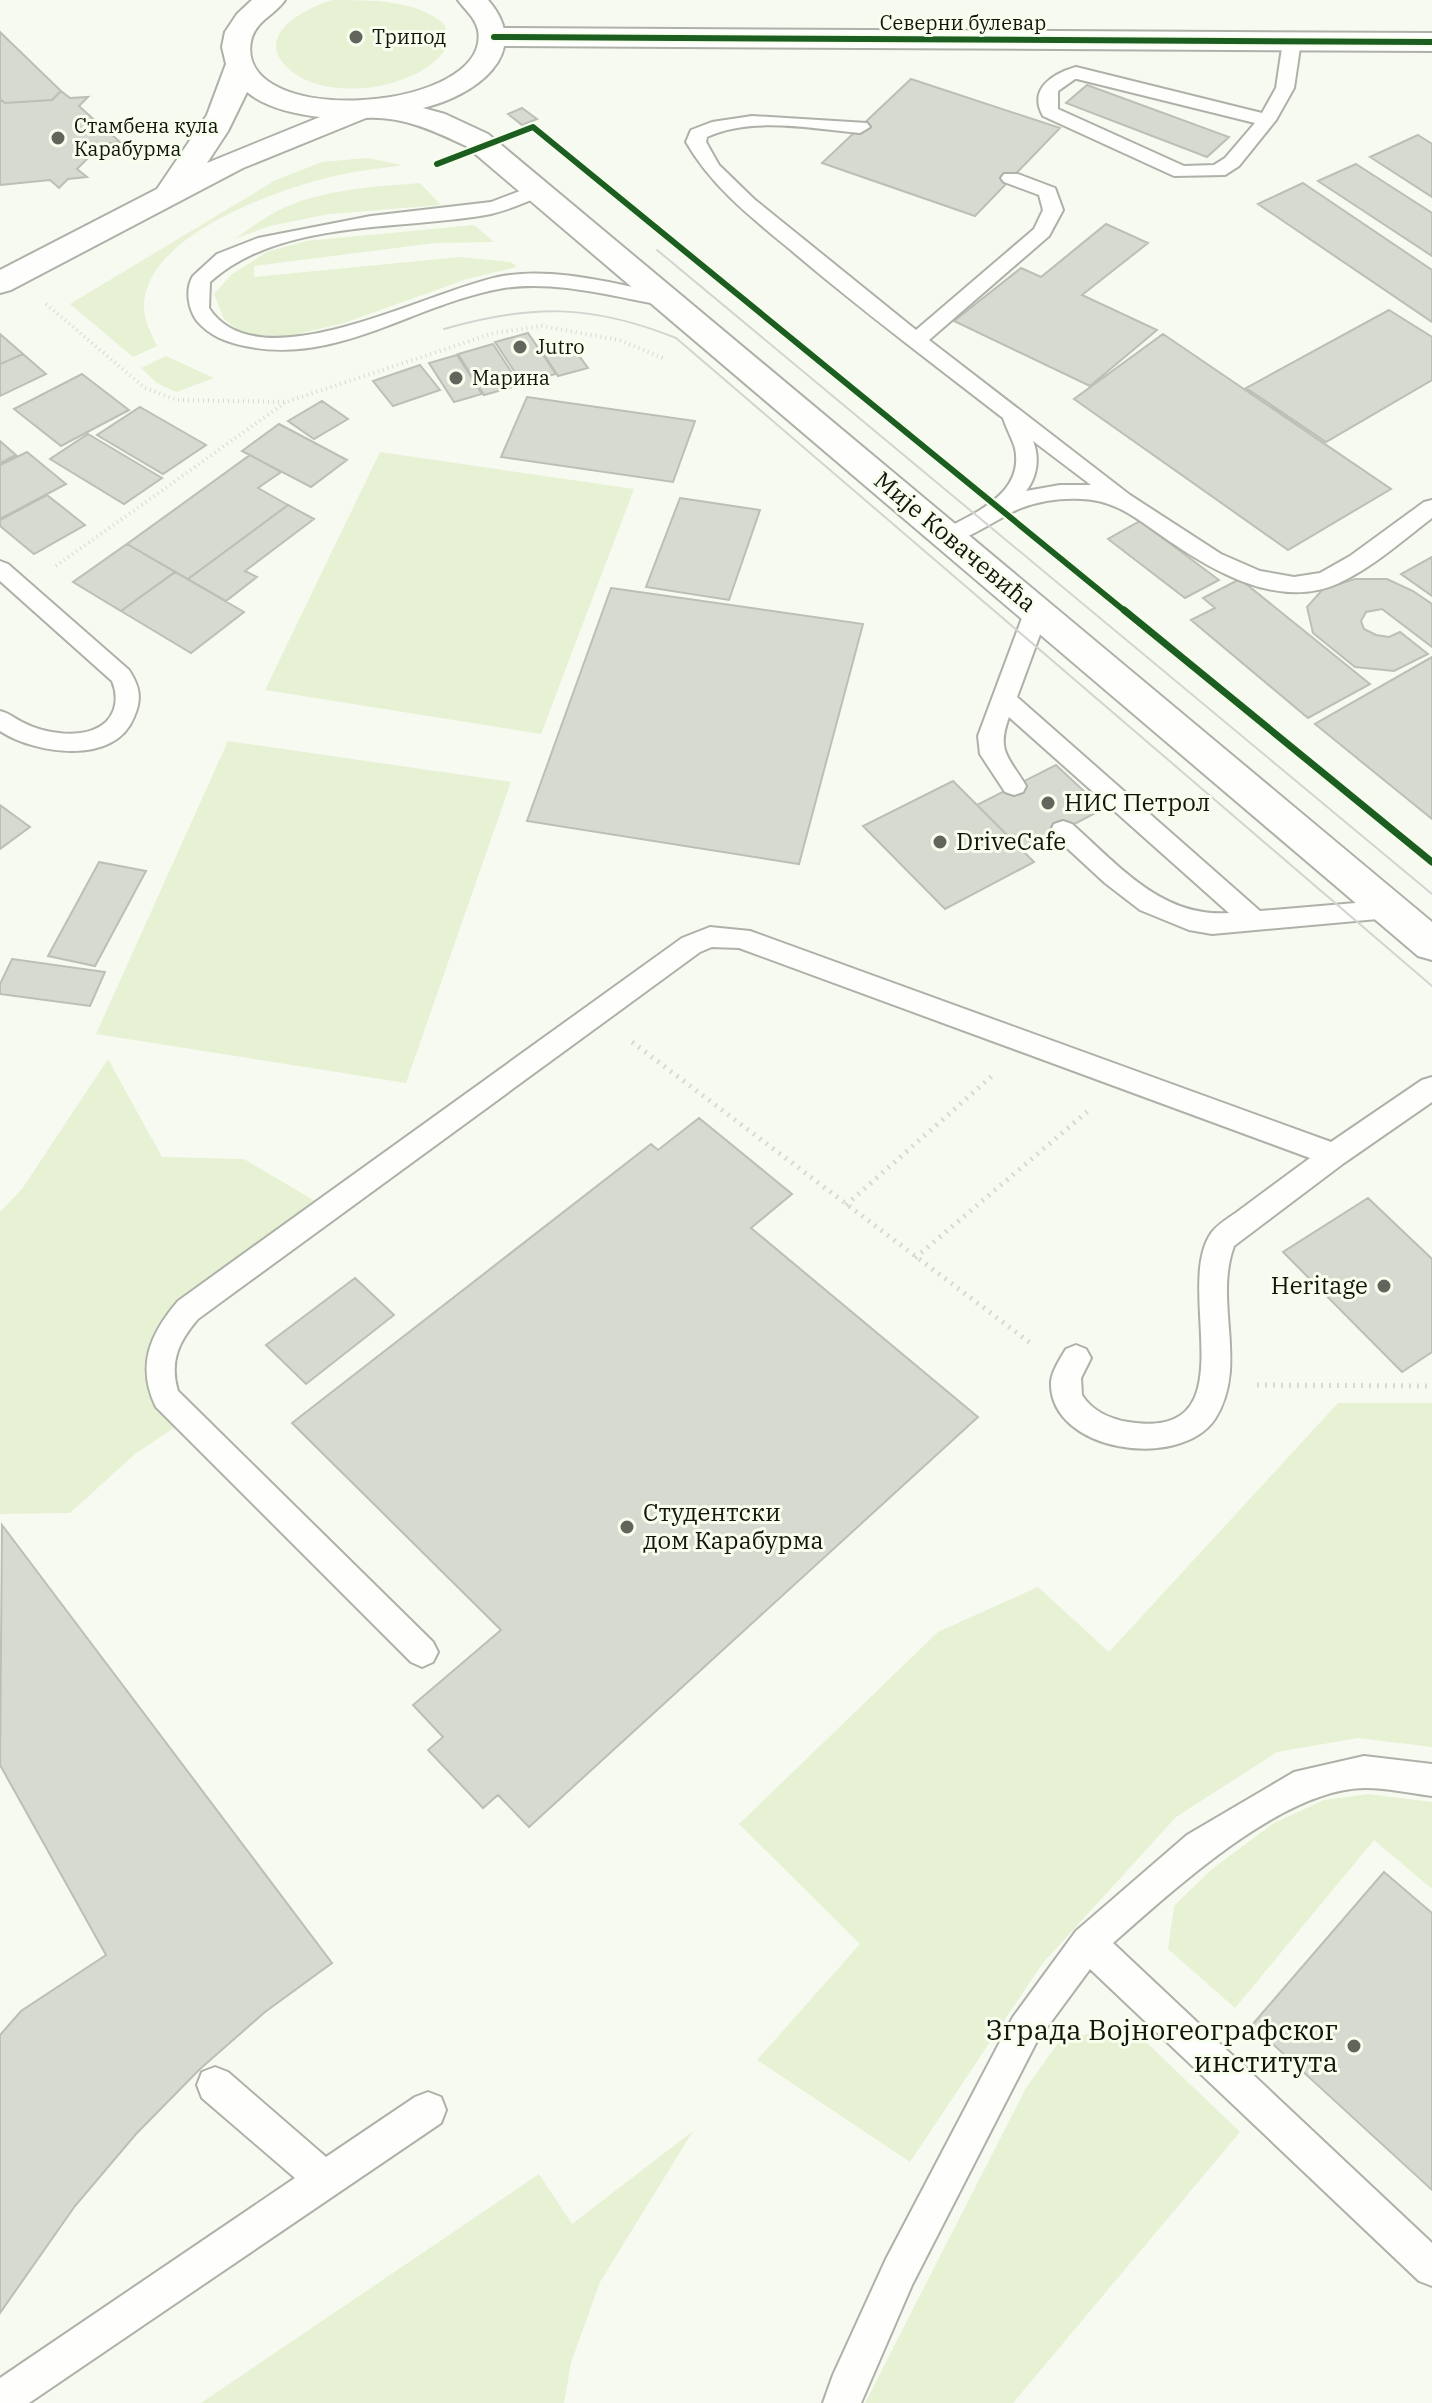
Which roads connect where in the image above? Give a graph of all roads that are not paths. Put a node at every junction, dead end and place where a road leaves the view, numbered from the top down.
1 (480, 3) edge
2 (261, 4) edge
3 (494, 37) junction
4 (1292, 41) junction
5 (1432, 42) edge
6 (239, 66) junction
7 (467, 79) junction
8 (391, 109) junction
9 (360, 112) junction
10 (1267, 120) junction
11 (860, 127) dead end
12 (477, 140) junction
13 (1011, 178) dead end
14 (536, 191) junction
15 (168, 194) junction
16 (0, 283) edge
17 (667, 300) junction
18 (916, 341) junction
19 (1012, 415) junction
20 (1004, 505) junction
21 (1131, 505) junction
22 (1432, 507) edge
23 (947, 537) junction
24 (0, 569) edge
25 (1037, 610) junction
26 (1002, 697) junction
27 (0, 719) edge
28 (1014, 786) dead end
29 (1063, 830) dead end
30 (1391, 910) junction
31 (1255, 921) junction
32 (1432, 945) edge
33 (1432, 1088) edge
34 (1334, 1155) junction
35 (1072, 1365) road end
36 (422, 1652) dead end
37 (1432, 1780) edge
38 (1088, 1943) junction
39 (215, 2085) dead end
40 (428, 2110) dead end
41 (325, 2180) junction
42 (1432, 2268) edge
43 (0, 2400) edge
44 (842, 2403) edge

1 - 3 main road
2 - 6 main road
3 - 4 main road, Северни булевар
3 - 7 main road, Мије Ковачевића
4 - 5 main road, Северни булевар
4 - 10 lane
6 - 9 main road, Мије Ковачевића
6 - 15 main road
7 - 8 main road, Мије Ковачевића
7 - 12 main road
8 - 9 main road, Мије Ковачевића
8 - 12 main road, Мије Ковачевића
9 - 15 main road
10 - 10 lane
11 - 18 lane
12 - 14 main road, Мије Ковачевића
13 - 18 lane
14 - 17 main road, Мије Ковачевића
14 - 17 lane
15 - 16 main road
17 - 23 main road, Мије Ковачевића
18 - 19 lane
19 - 20 lane
19 - 21 lane
20 - 21 lane
20 - 23 lane
21 - 22 lane
23 - 25 main road, Мије Ковачевића
24 - 27 lane
25 - 26 lane
25 - 30 main road, Мије Ковачевића
26 - 28 lane
26 - 31 lane
29 - 31 lane
30 - 31 lane
30 - 32 main road, Мије Ковачевића
33 - 34 lane
34 - 35 lane
34 - 36 lane
37 - 38 lane
38 - 42 lane
38 - 44 lane
39 - 41 lane
40 - 41 lane
41 - 43 lane

